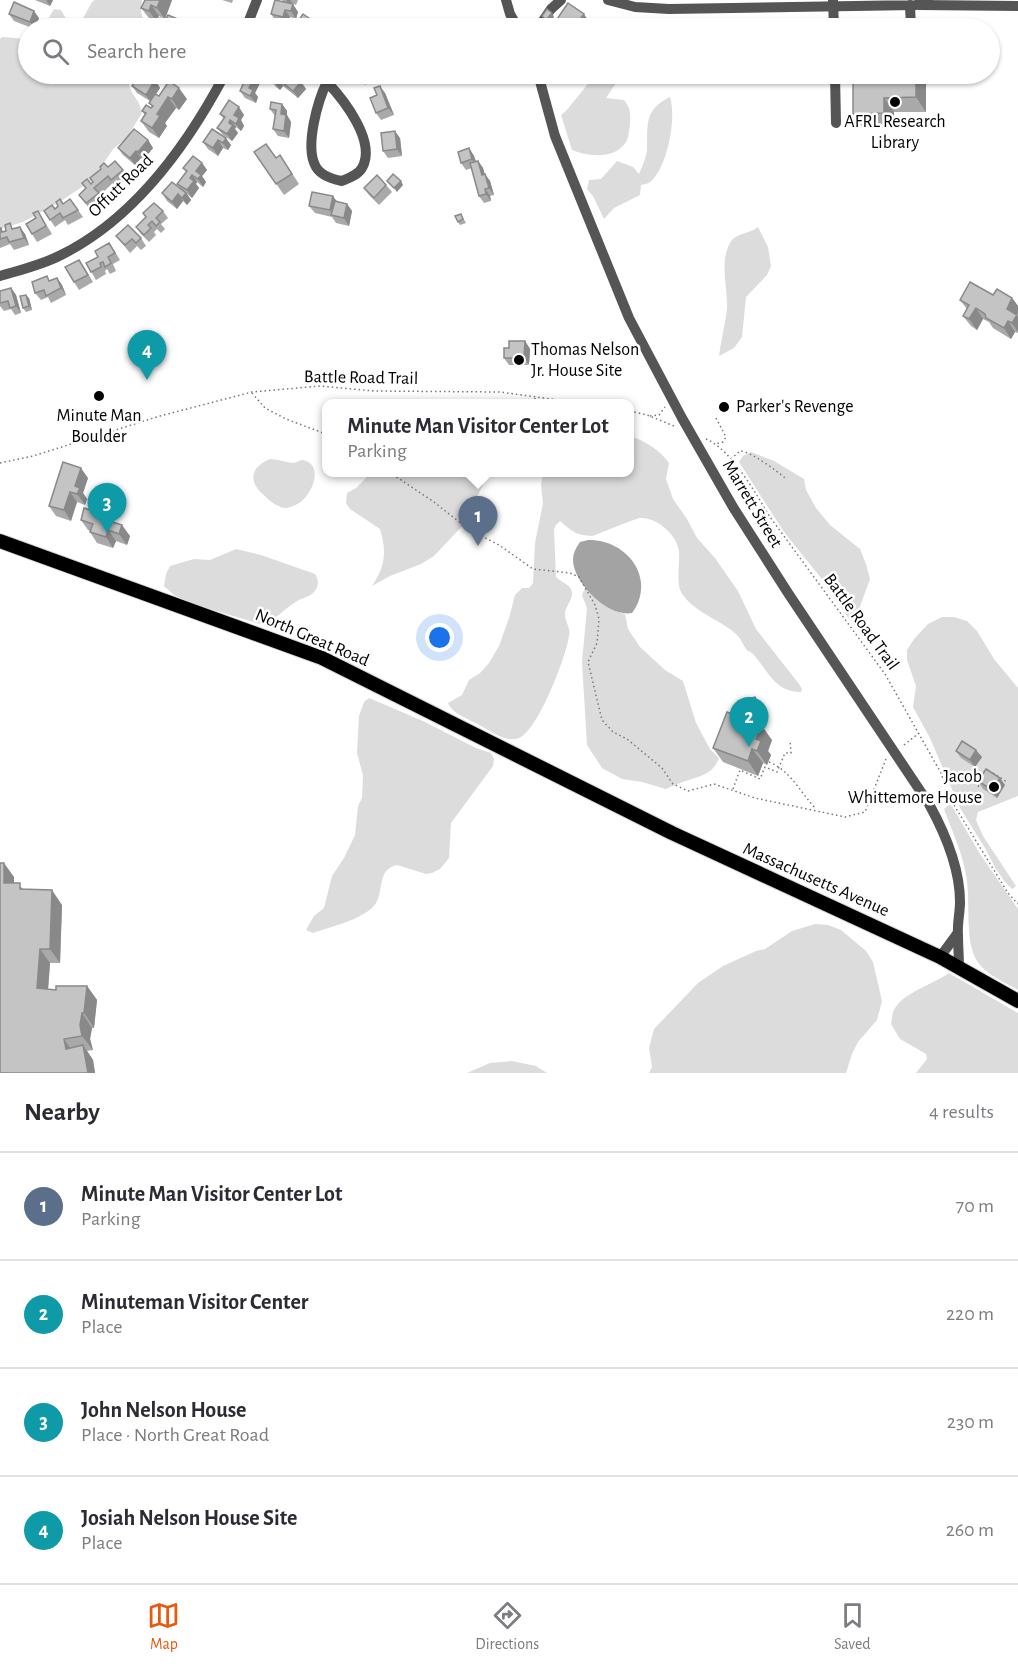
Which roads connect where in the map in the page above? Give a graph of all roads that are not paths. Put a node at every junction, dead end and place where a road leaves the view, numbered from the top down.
1 (256, 0) edge
2 (506, 0) edge
3 (561, 0) edge
4 (608, 0) edge
5 (928, 0) edge
6 (833, 3) edge
7 (913, 5) junction
8 (1018, 6) edge
9 (250, 18) edge
10 (512, 18) edge
11 (545, 18) edge
12 (834, 18) edge
13 (912, 18) edge
14 (219, 84) edge
15 (322, 84) edge
16 (329, 84) edge
17 (541, 84) edge
18 (835, 84) edge
19 (836, 123) dead end
20 (0, 276) edge
21 (0, 541) edge
22 (597, 796) joint
23 (957, 934) junction
24 (940, 957) junction
25 (959, 968) junction
26 (1018, 1001) edge

1 - 9 street
2 - 10 street
3 - 11 street
4 - 6 street
5 - 7 street
6 - 7 street
6 - 12 street
7 - 8 street
7 - 13 street
14 - 20 street, Offutt Road
15 - 16 street
17 - 23 street, Marrett Street
18 - 19 street
21 - 22 main road, North Great Road
22 - 24 main road, Massachusetts Avenue
23 - 24 street
23 - 25 street, Marrett Street
24 - 25 main road, Massachusetts Avenue
25 - 26 main road, Massachusetts Avenue

